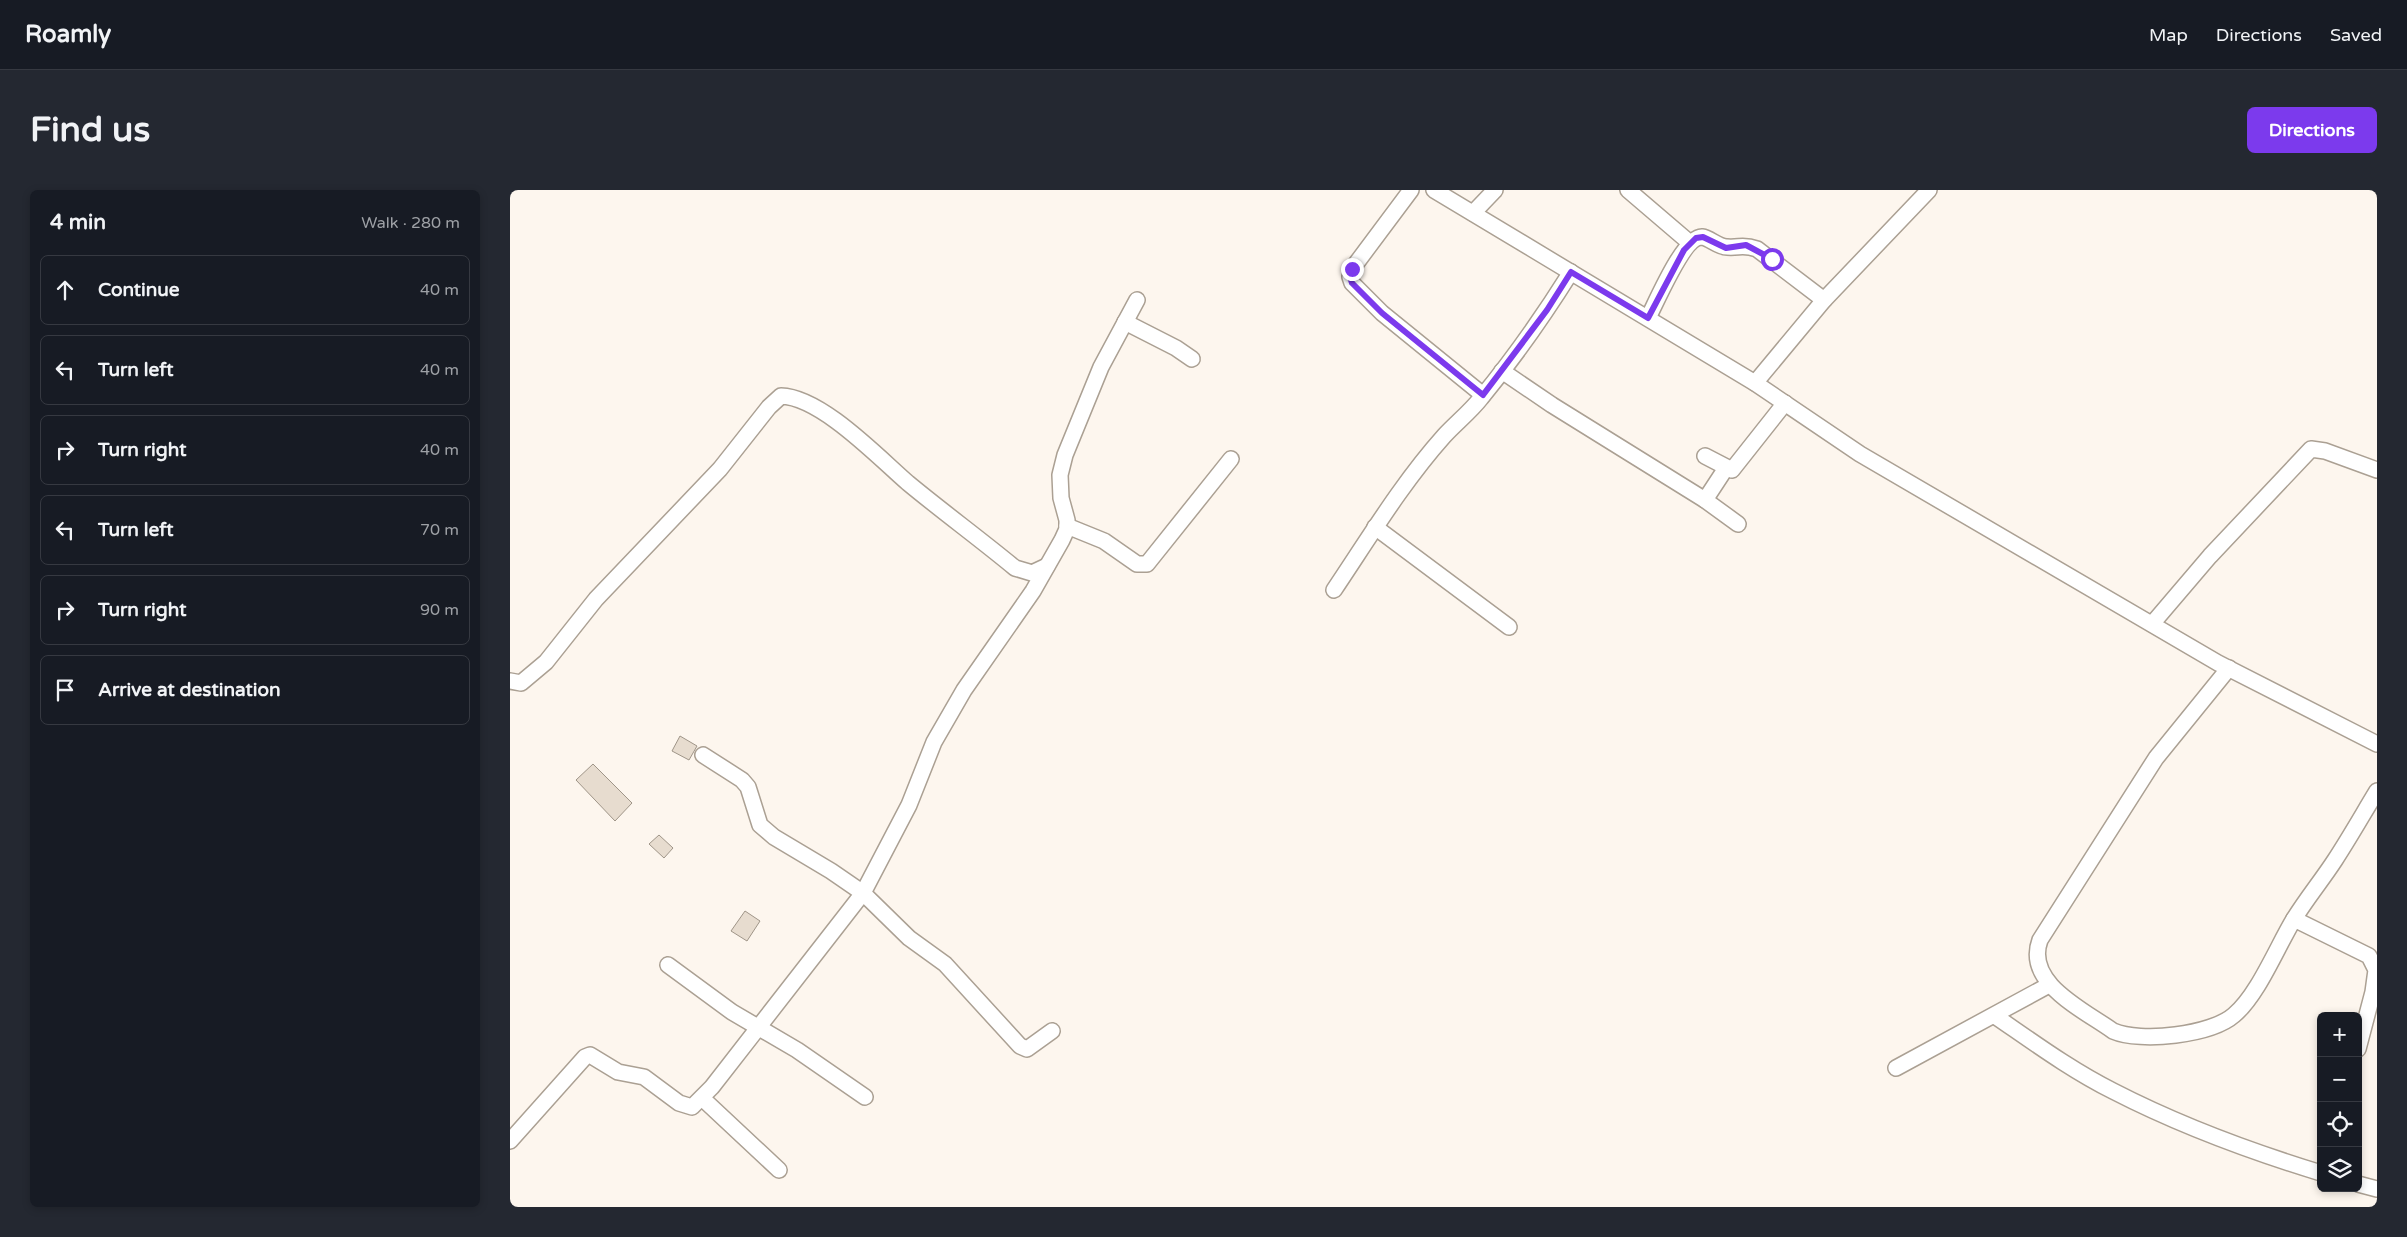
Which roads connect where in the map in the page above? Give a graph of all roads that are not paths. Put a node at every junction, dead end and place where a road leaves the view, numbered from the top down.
1 (1410, 190) edge
2 (1434, 190) edge
3 (1495, 190) edge
4 (1628, 190) edge
5 (1929, 190) edge
6 (1473, 213) junction
7 (1690, 243) junction
8 (1571, 272) junction
9 (1137, 300) dead end
10 (1824, 300) junction
11 (1648, 318) junction
12 (1125, 322) junction
13 (1192, 359) dead end
14 (1502, 371) junction
15 (1755, 383) junction
16 (1483, 395) junction
17 (1785, 403) junction
18 (1705, 456) dead end
19 (1231, 459) dead end
20 (1726, 468) junction
21 (2377, 470) edge
22 (1705, 500) junction
23 (1738, 524) dead end
24 (1067, 526) junction
25 (1375, 527) junction
26 (1047, 566) junction
27 (1334, 590) dead end
28 (2152, 624) junction
29 (1509, 627) dead end
30 (2229, 668) junction
31 (510, 681) edge
32 (2377, 744) edge
33 (704, 755) dead end
34 (2377, 792) edge
35 (863, 893) junction
36 (2294, 919) junction
37 (668, 965) dead end
38 (2049, 985) junction
39 (1995, 1016) junction
40 (758, 1029) junction
41 (1052, 1031) dead end
42 (2362, 1034) edge
43 (1896, 1068) dead end
44 (865, 1097) dead end
45 (702, 1098) junction
46 (510, 1141) edge
47 (779, 1170) dead end
48 (2317, 1170) edge
49 (2362, 1185) edge
50 (2377, 1189) edge

1 - 16 street
2 - 6 street
3 - 6 street
4 - 7 street
5 - 10 street
6 - 8 street
7 - 10 street
7 - 11 street
8 - 11 street
8 - 14 street
9 - 12 street
10 - 15 street
11 - 15 street
12 - 13 street
12 - 24 street
14 - 16 street
14 - 22 street
15 - 17 street
16 - 25 street
17 - 20 street
17 - 28 street
18 - 20 street
19 - 24 street
20 - 22 street
21 - 28 street
22 - 23 street
24 - 26 street
25 - 27 street
25 - 29 street
26 - 31 street
26 - 35 street
28 - 30 street
30 - 32 street
30 - 38 street
33 - 35 street
34 - 36 street
35 - 40 street
35 - 41 street
36 - 38 street
36 - 42 street
37 - 40 street
38 - 39 street
39 - 43 street
39 - 48 street
40 - 44 street
40 - 45 street
45 - 46 street
45 - 47 street
49 - 50 street

